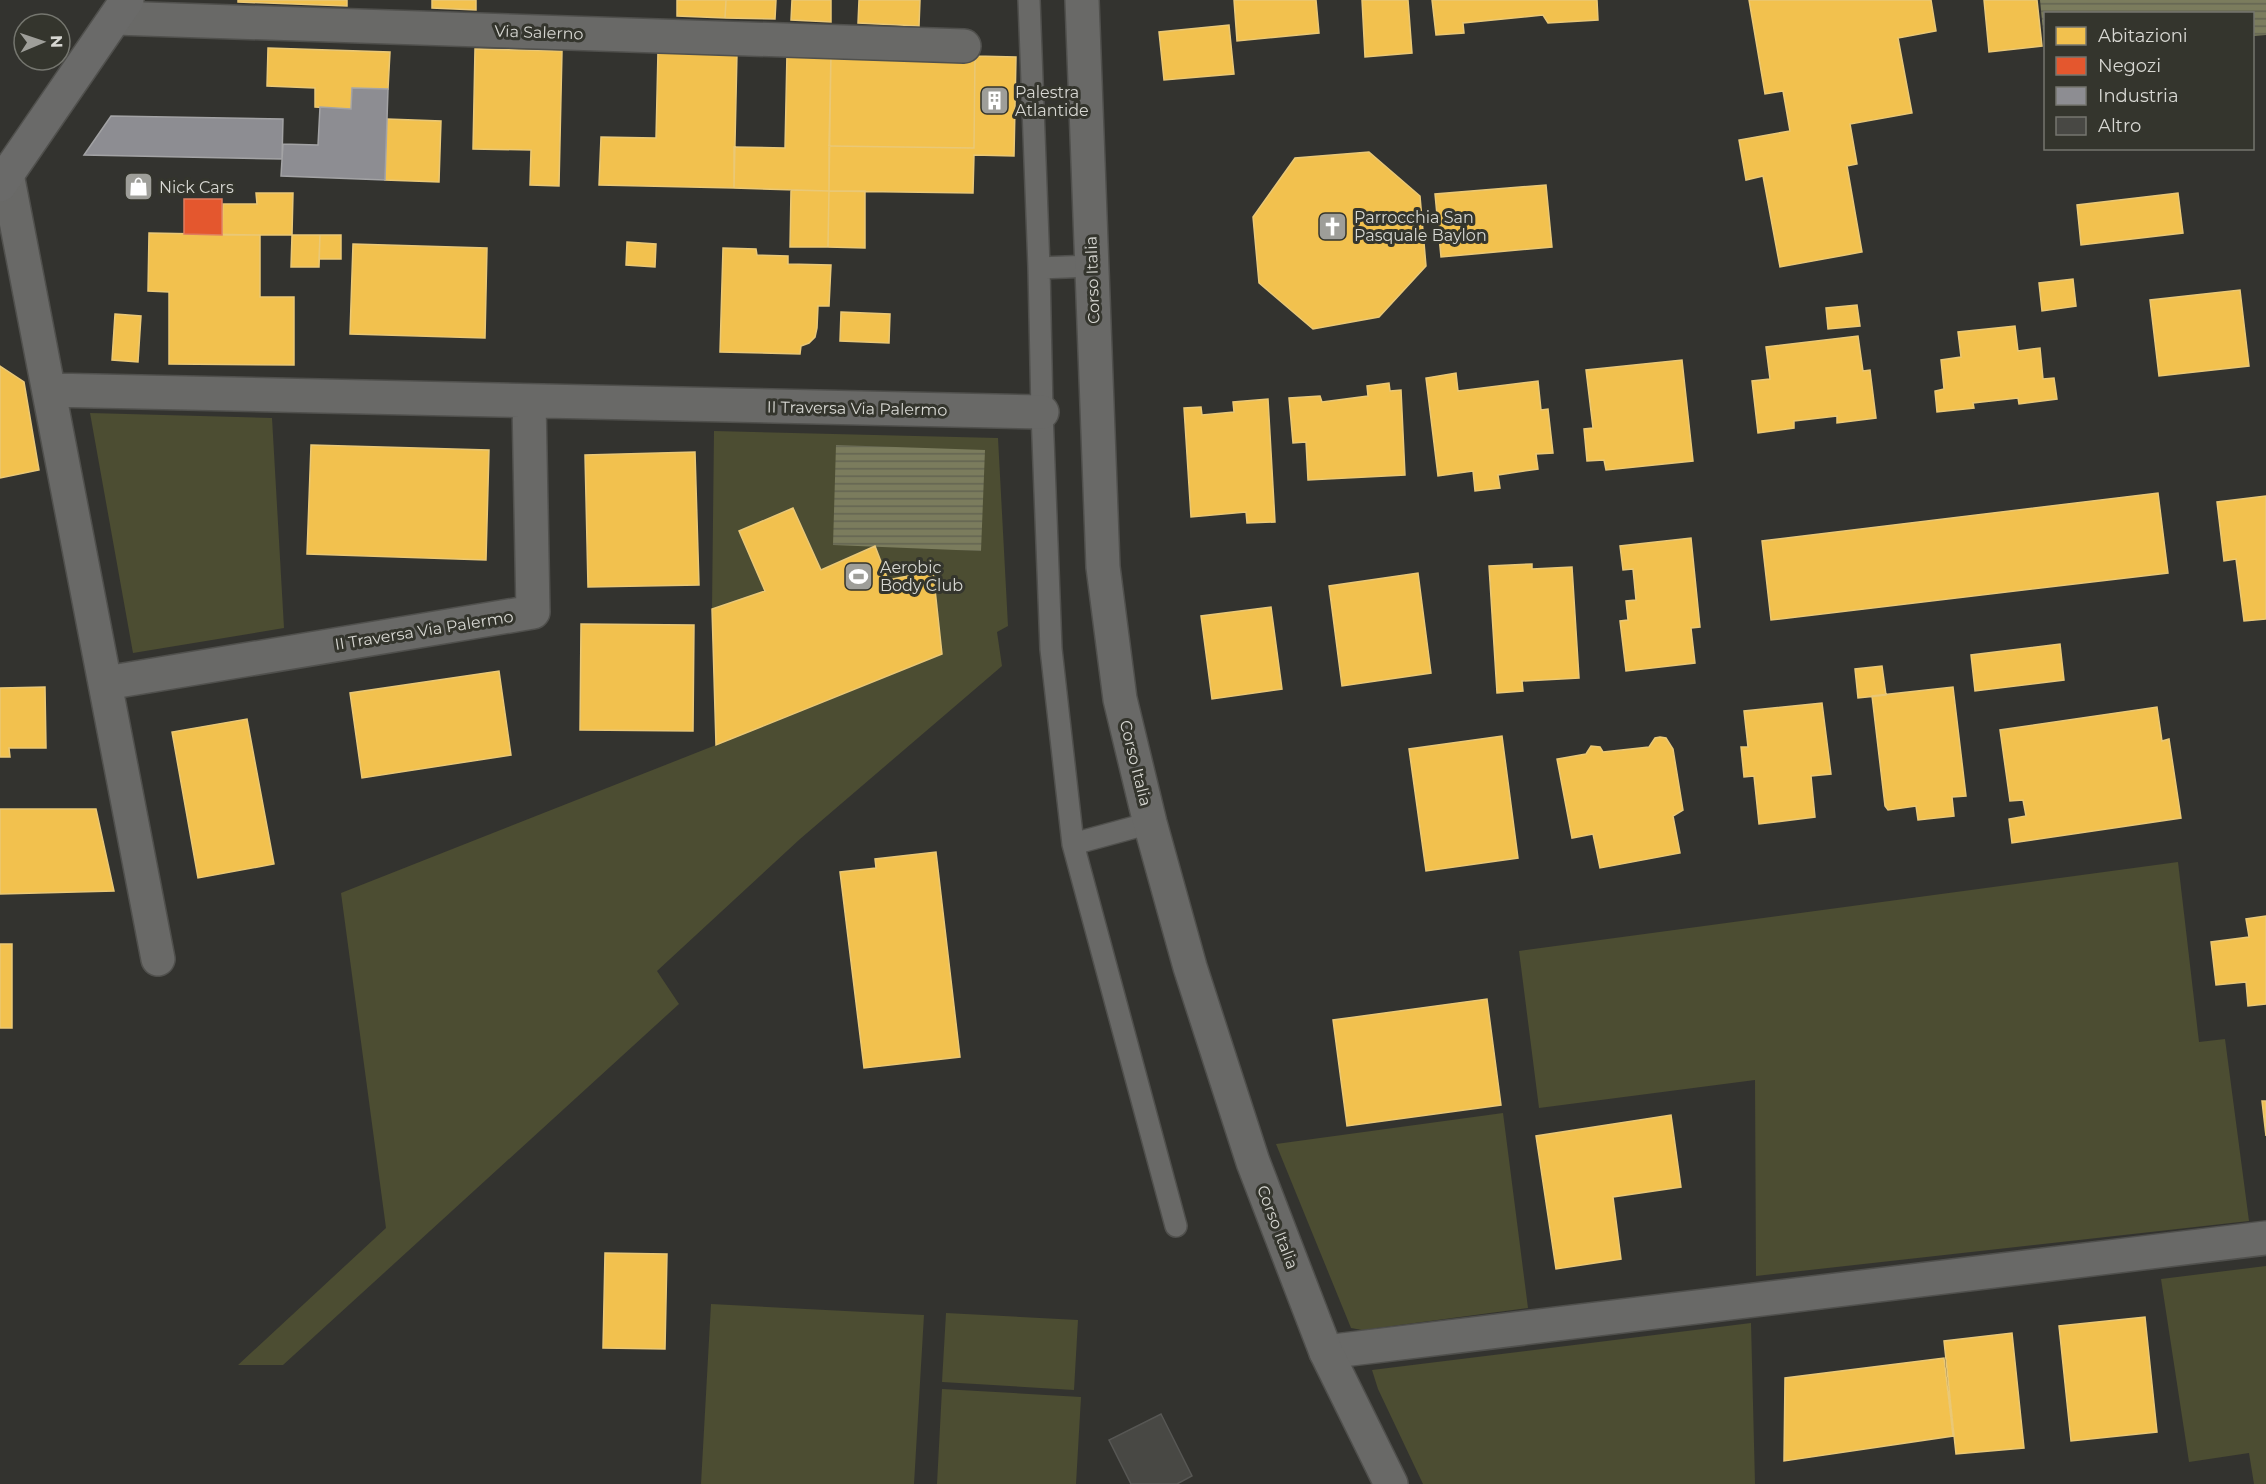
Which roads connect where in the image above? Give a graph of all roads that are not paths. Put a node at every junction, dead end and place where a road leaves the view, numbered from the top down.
1 (1029, 0) edge
2 (1082, 0) edge
3 (121, 9) edge
4 (964, 46) dead end
5 (4, 180) edge
6 (1092, 266) junction
7 (1039, 268) junction
8 (49, 390) junction
9 (529, 401) junction
10 (1042, 412) junction
11 (106, 683) junction
12 (1150, 823) junction
13 (1073, 844) junction
14 (158, 959) dead end
15 (1176, 1226) dead end
16 (2266, 1238) edge
17 (1326, 1352) junction
18 (1390, 1484) edge

1 - 7 lane
2 - 6 street, Corso Italia
3 - 4 street, Via Salerno
3 - 5 main road
5 - 8 street
6 - 7 lane
6 - 12 street, Corso Italia
7 - 10 lane
8 - 9 street, II Traversa Via Palermo
8 - 11 street
9 - 10 street, II Traversa Via Palermo
9 - 11 street, II Traversa Via Palermo
10 - 13 lane
11 - 14 street
12 - 13 lane
12 - 17 street, Corso Italia
13 - 15 lane
16 - 17 street
17 - 18 street, Corso Italia

